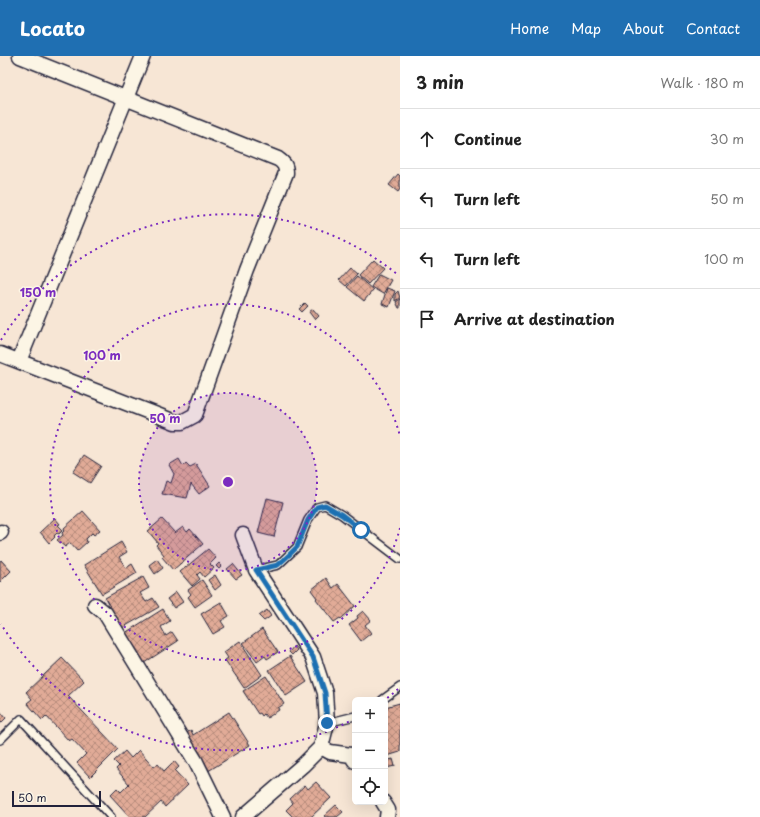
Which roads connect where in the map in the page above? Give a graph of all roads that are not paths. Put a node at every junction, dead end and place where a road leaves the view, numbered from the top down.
1 (20, 56) edge
2 (143, 56) edge
3 (126, 98) junction
4 (0, 354) edge
5 (19, 361) junction
6 (243, 535) dead end
7 (400, 559) edge
8 (256, 570) junction
9 (95, 605) dead end
10 (400, 687) edge
11 (386, 697) edge
12 (352, 717) edge
13 (327, 723) junction
14 (0, 740) edge
15 (320, 747) junction
16 (352, 756) edge
17 (385, 805) edge
18 (111, 817) edge
19 (223, 817) edge
20 (242, 817) edge
21 (388, 817) edge

1 - 3 street
2 - 3 street
3 - 5 street
3 - 5 street
4 - 5 street
6 - 8 street
7 - 8 lane
8 - 13 street
9 - 19 street
10 - 11 lane
12 - 13 lane
13 - 15 street
14 - 18 lane
15 - 16 street
15 - 20 street
17 - 21 street

